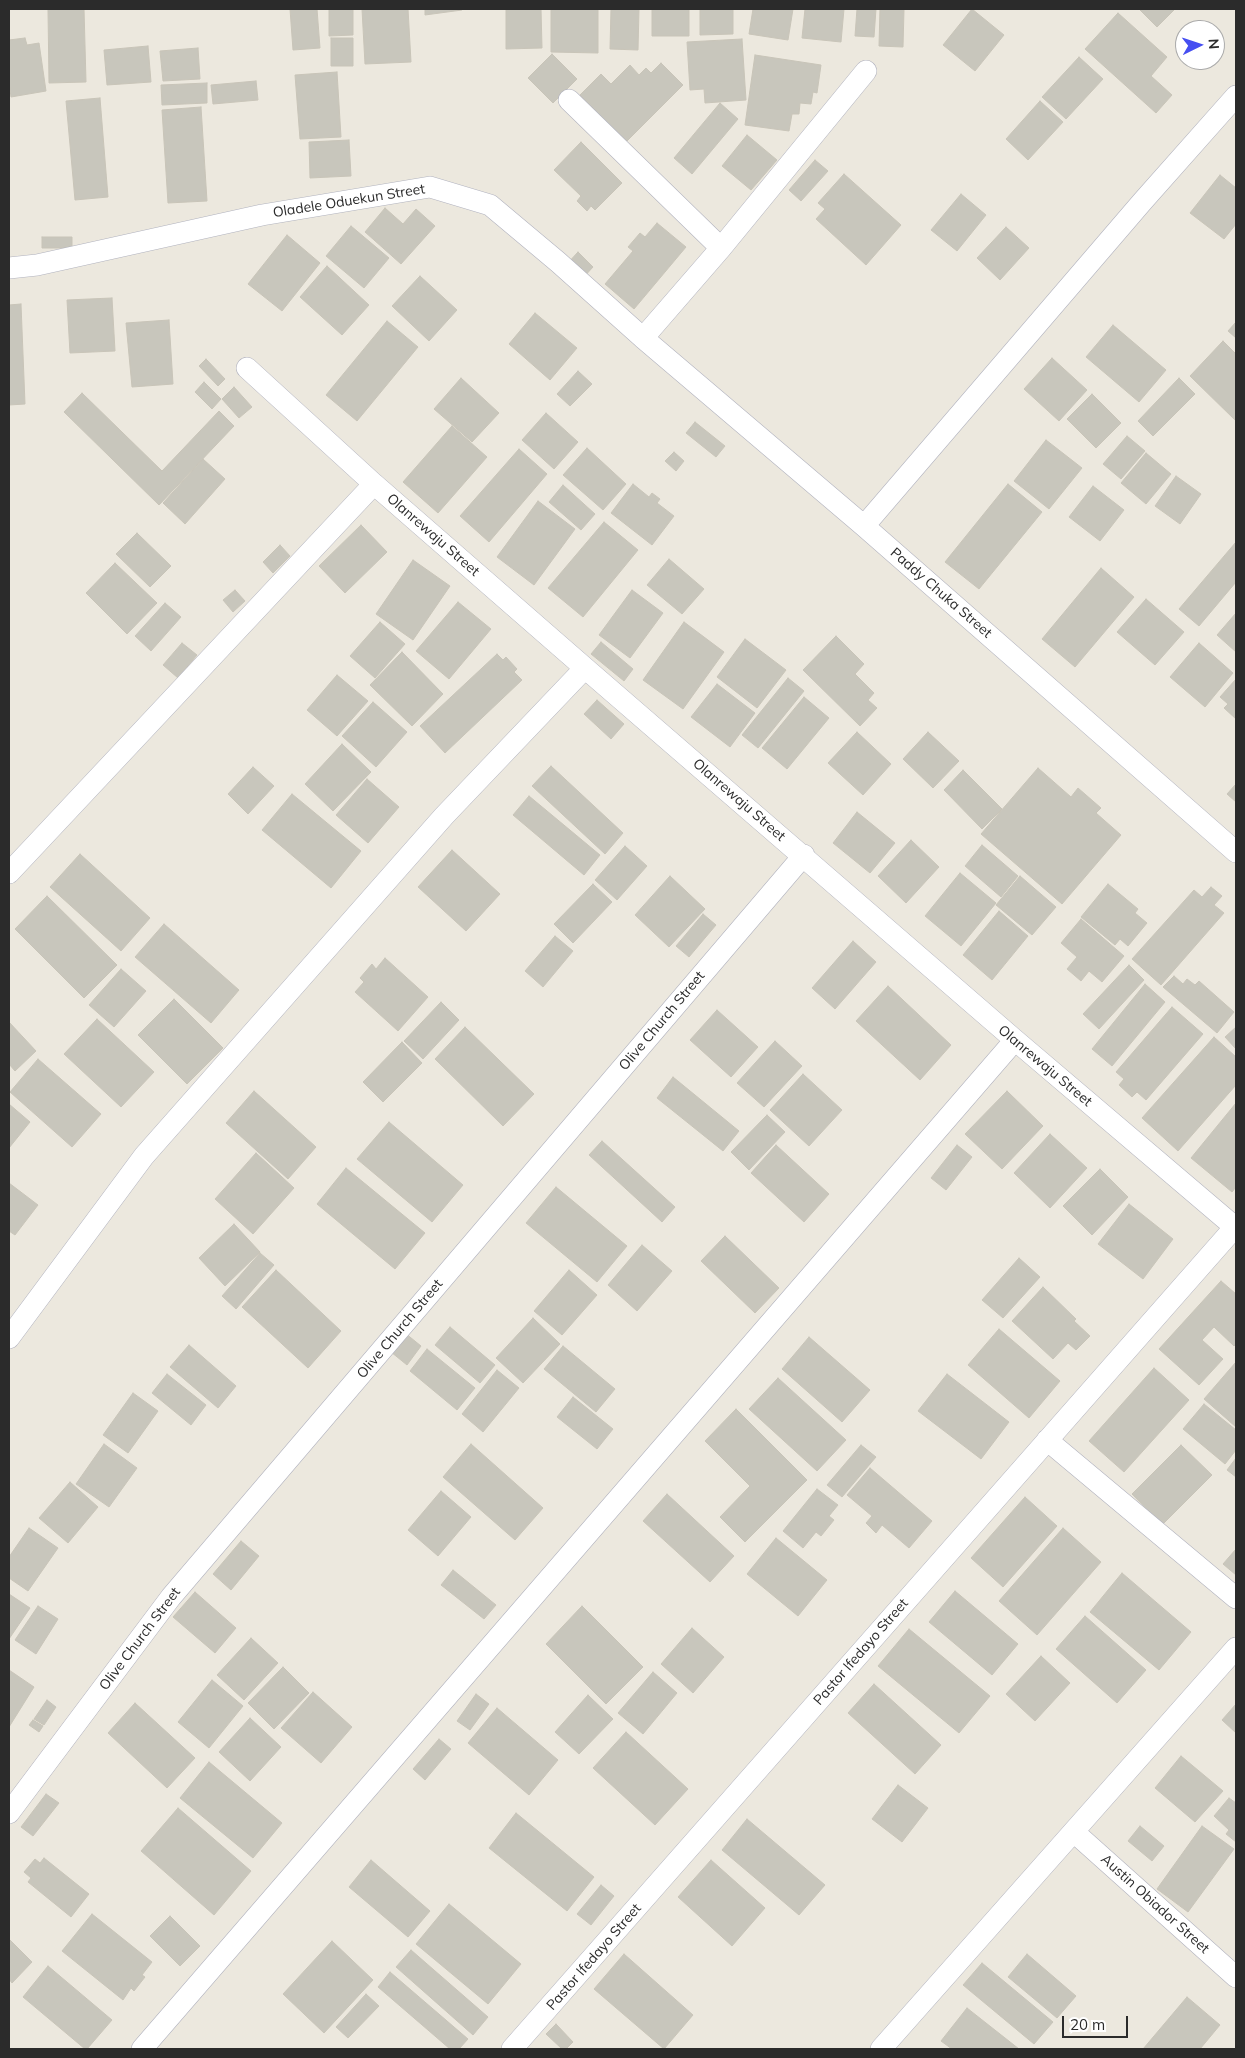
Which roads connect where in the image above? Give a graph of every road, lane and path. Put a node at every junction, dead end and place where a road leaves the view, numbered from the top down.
1 (866, 71) dead end
2 (1236, 96) edge
3 (569, 100) dead end
4 (721, 248) junction
5 (9, 268) edge
6 (643, 338) junction
7 (247, 368) dead end
8 (374, 484) junction
9 (864, 526) junction
10 (585, 668) junction
11 (1236, 852) edge
12 (804, 855) junction
13 (9, 872) edge
14 (1014, 1040) junction
15 (1236, 1228) edge
16 (9, 1338) edge
17 (1047, 1440) junction
18 (1236, 1598) edge
19 (1236, 1648) edge
20 (9, 1813) edge
21 (1074, 1832) junction
22 (1236, 1977) edge
23 (142, 2049) edge
24 (512, 2049) edge
25 (882, 2049) edge

1 - 4 street
2 - 9 street
3 - 4 street
4 - 6 street
5 - 6 street, Oladele Oduekun Street
6 - 9 street, Paddy Chuka Street
7 - 8 street, Olanrewaju Street
8 - 10 street, Olanrewaju Street
8 - 13 street
9 - 11 street, Paddy Chuka Street
10 - 12 street, Olanrewaju Street
10 - 16 street
12 - 14 street, Olanrewaju Street
12 - 20 street, Olive Church Street
14 - 15 street, Olanrewaju Street
14 - 23 street
15 - 17 street, Pastor Ifedayo Street
17 - 18 street
17 - 24 street, Pastor Ifedayo Street
19 - 21 street
21 - 22 street, Austin Obiador Street
21 - 25 street

